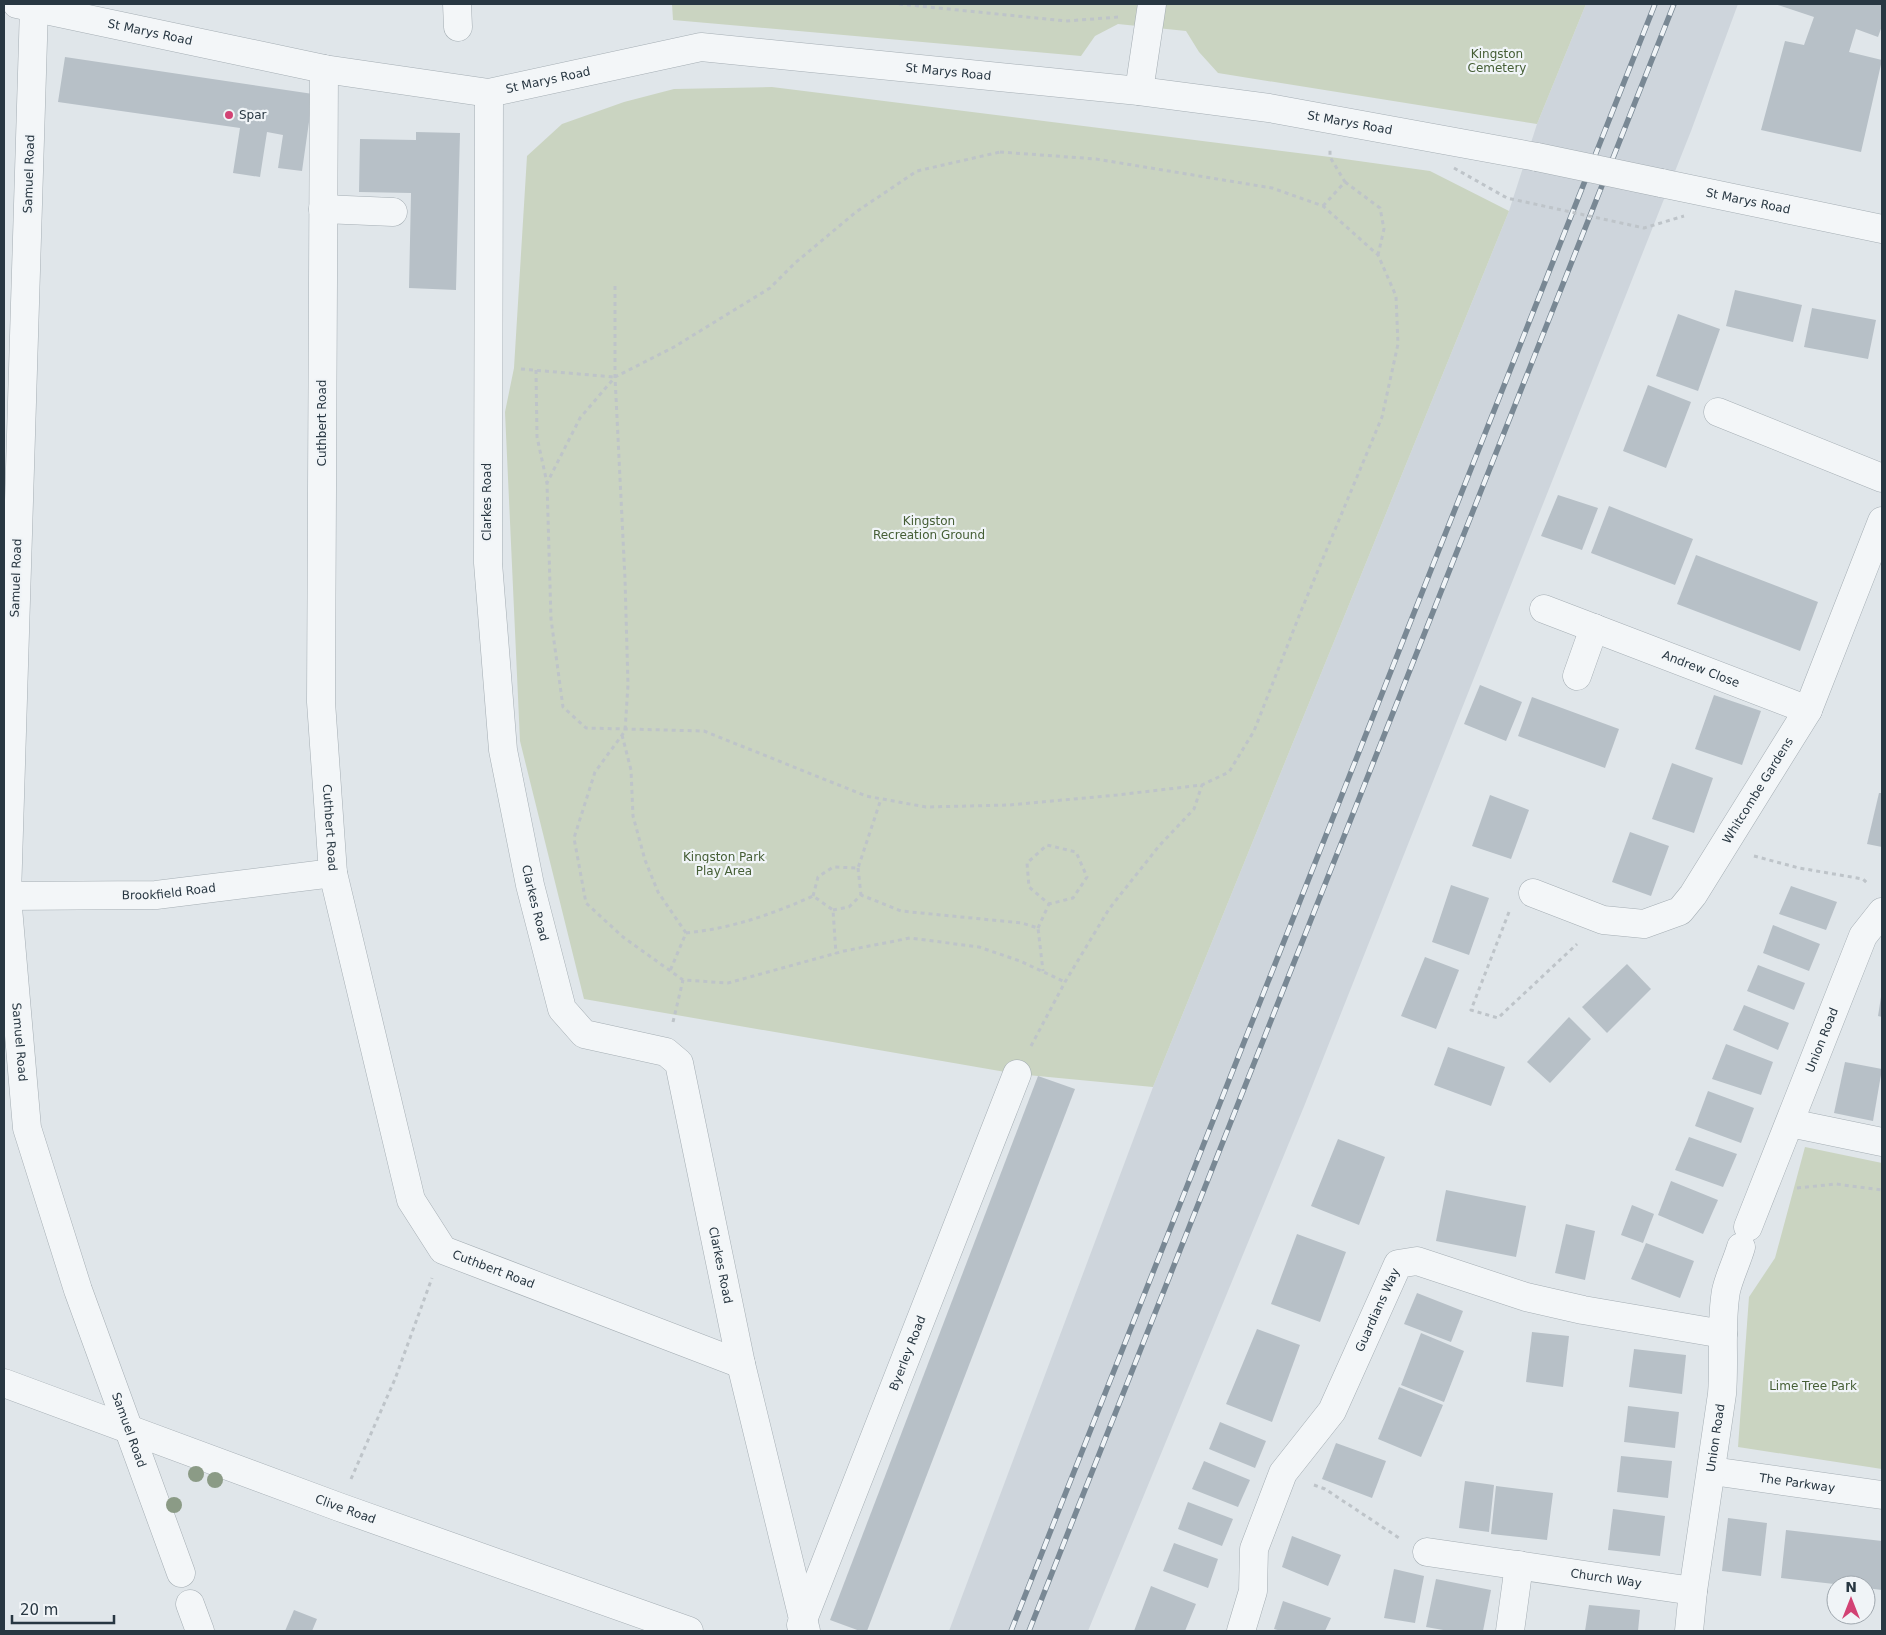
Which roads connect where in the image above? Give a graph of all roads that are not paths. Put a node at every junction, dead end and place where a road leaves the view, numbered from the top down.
1 (25, 6) edge
2 (1151, 10) edge
3 (324, 69) junction
4 (1139, 91) junction
5 (489, 92) junction
6 (323, 209) junction
7 (393, 212) dead end
8 (1882, 229) edge
9 (1718, 412) dead end
10 (1882, 478) edge
11 (1882, 521) edge
12 (1873, 572) edge
13 (1544, 609) dead end
14 (1594, 628) junction
15 (1577, 676) dead end
16 (1808, 710) junction
17 (333, 872) junction
18 (1533, 893) road end
19 (5, 896) edge
20 (1882, 912) edge
21 (1016, 1074) road end
22 (1790, 1123) junction
23 (1882, 1142) edge
24 (1723, 1334) junction
25 (741, 1364) junction
26 (4, 1383) edge
27 (130, 1430) junction
28 (1712, 1472) junction
29 (1882, 1495) edge
30 (1427, 1552) road end
31 (1519, 1565) junction
32 (181, 1572) dead end
33 (1692, 1591) junction
34 (190, 1604) dead end
35 (802, 1628) edge
36 (200, 1631) edge
37 (688, 1631) edge
38 (1241, 1631) edge
39 (1510, 1631) edge
40 (1689, 1631) edge

1 - 3 street, St Marys Road
1 - 19 street, Samuel Road
2 - 4 street
3 - 5 street, St Marys Road
3 - 6 street, Cuthbert Road
4 - 5 street, St Marys Road
4 - 8 street, St Marys Road, bridge
5 - 25 street, Clarkes Road
6 - 7 street
6 - 17 street, Cuthbert Road
9 - 10 street
11 - 12 street, Whitcombe Gardens
12 - 16 street, Whitcombe Gardens
13 - 14 street, Andrew Close
14 - 15 street
14 - 16 street, Andrew Close
16 - 18 street, Whitcombe Gardens
17 - 19 street, Brookfield Road
17 - 25 street, Cuthbert Road
19 - 27 street, Samuel Road
20 - 22 street, Union Road
21 - 35 street, Byerley Road
22 - 23 street
22 - 24 street, Union Road
24 - 28 street, Union Road
24 - 38 street, Guardians Way
25 - 35 street, Clarkes Road
26 - 27 street, Clive Road
27 - 32 street, Samuel Road
27 - 37 street, Clive Road
28 - 29 street, The Parkway
28 - 33 street, Union Road
30 - 31 street, Church Way
31 - 33 street, Church Way
31 - 39 street
33 - 40 street, Union Road
34 - 36 street

